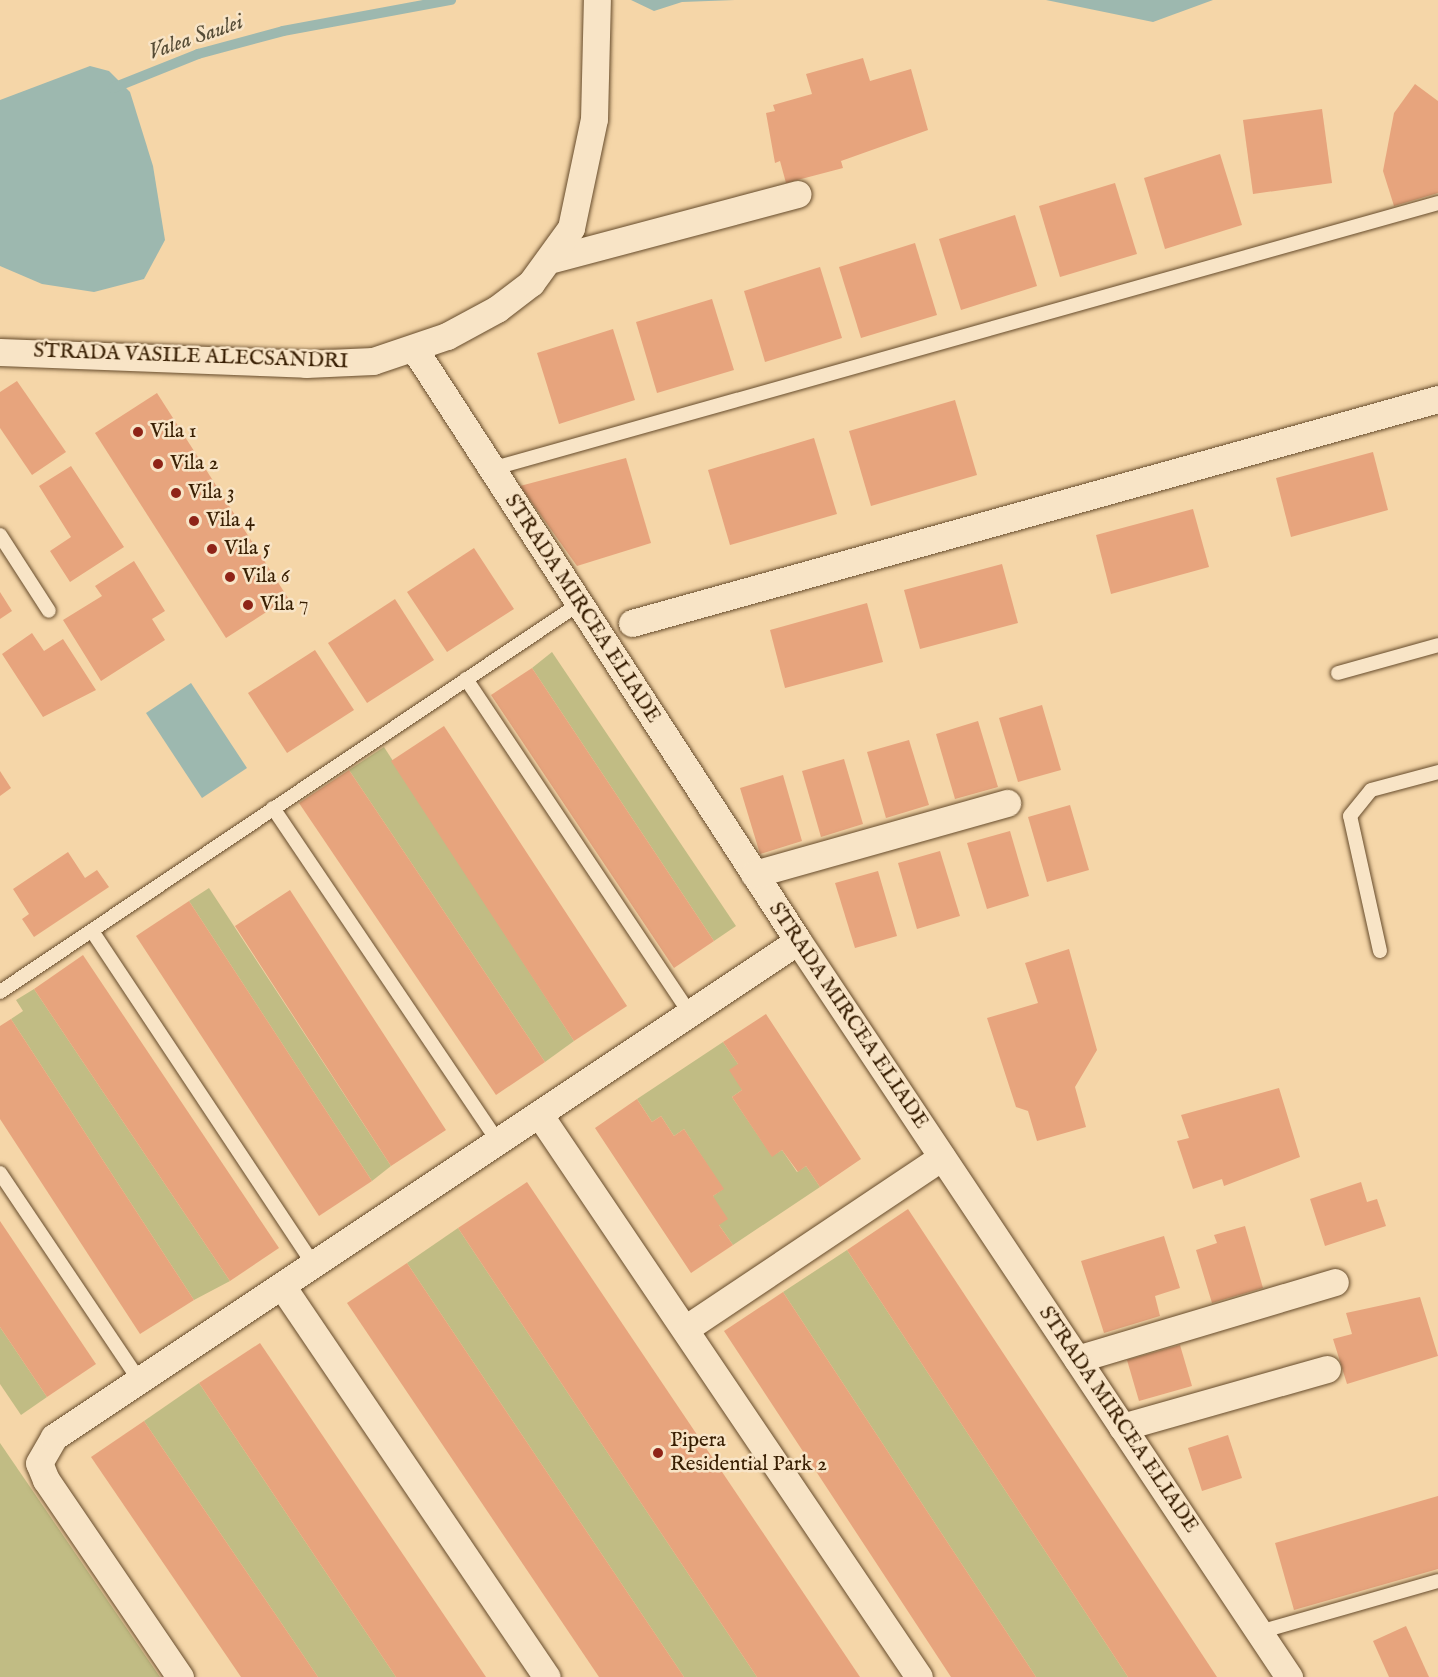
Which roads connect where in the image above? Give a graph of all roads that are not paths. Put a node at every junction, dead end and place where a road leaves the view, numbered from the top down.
1 (597, 0) edge
2 (797, 194) dead end
3 (1438, 203) edge
4 (553, 259) junction
5 (414, 350) junction
6 (0, 352) edge
7 (1438, 399) edge
8 (491, 469) junction
9 (0, 535) edge
10 (579, 604) junction
11 (50, 611) dead end
12 (632, 622) dead end
13 (1438, 645) edge
14 (1338, 673) dead end
15 (466, 679) junction
16 (1438, 772) edge
17 (1007, 803) dead end
18 (273, 808) junction
19 (754, 874) junction
20 (92, 931) junction
21 (798, 941) junction
22 (1380, 951) dead end
23 (0, 992) edge
24 (690, 1013) junction
25 (539, 1114) junction
26 (498, 1142) junction
27 (942, 1157) junction
28 (0, 1173) edge
29 (314, 1265) junction
30 (1335, 1282) dead end
31 (282, 1286) junction
32 (685, 1329) junction
33 (1077, 1359) junction
34 (1328, 1369) dead end
35 (139, 1380) junction
36 (1122, 1427) junction
37 (1438, 1581) edge
38 (1259, 1632) junction
39 (180, 1677) edge
40 (547, 1677) edge
41 (919, 1677) edge
42 (1289, 1677) edge

1 - 4 street, STRADA VASILE ALECSANDRI
2 - 4 street
3 - 8 lane
4 - 5 street, STRADA VASILE ALECSANDRI
5 - 6 street, STRADA VASILE ALECSANDRI
5 - 8 street, STRADA MIRCEA ELIADE
7 - 12 street
8 - 10 street, STRADA MIRCEA ELIADE
9 - 11 lane
10 - 15 lane
10 - 19 street, STRADA MIRCEA ELIADE
13 - 14 lane
15 - 18 lane
15 - 24 lane
16 - 22 lane
17 - 19 street
18 - 20 lane
18 - 26 lane
19 - 21 street, STRADA MIRCEA ELIADE
20 - 23 lane
20 - 29 lane
21 - 24 street
21 - 27 street, STRADA MIRCEA ELIADE
24 - 25 street
25 - 26 street
25 - 32 street
26 - 29 street
27 - 32 street
27 - 33 street, STRADA MIRCEA ELIADE
28 - 35 lane
29 - 31 street
30 - 33 street
31 - 35 street
31 - 40 street
32 - 41 street
33 - 36 street, STRADA MIRCEA ELIADE
34 - 36 street
35 - 39 street
36 - 38 street, STRADA MIRCEA ELIADE
37 - 38 lane
38 - 42 street, STRADA MIRCEA ELIADE

